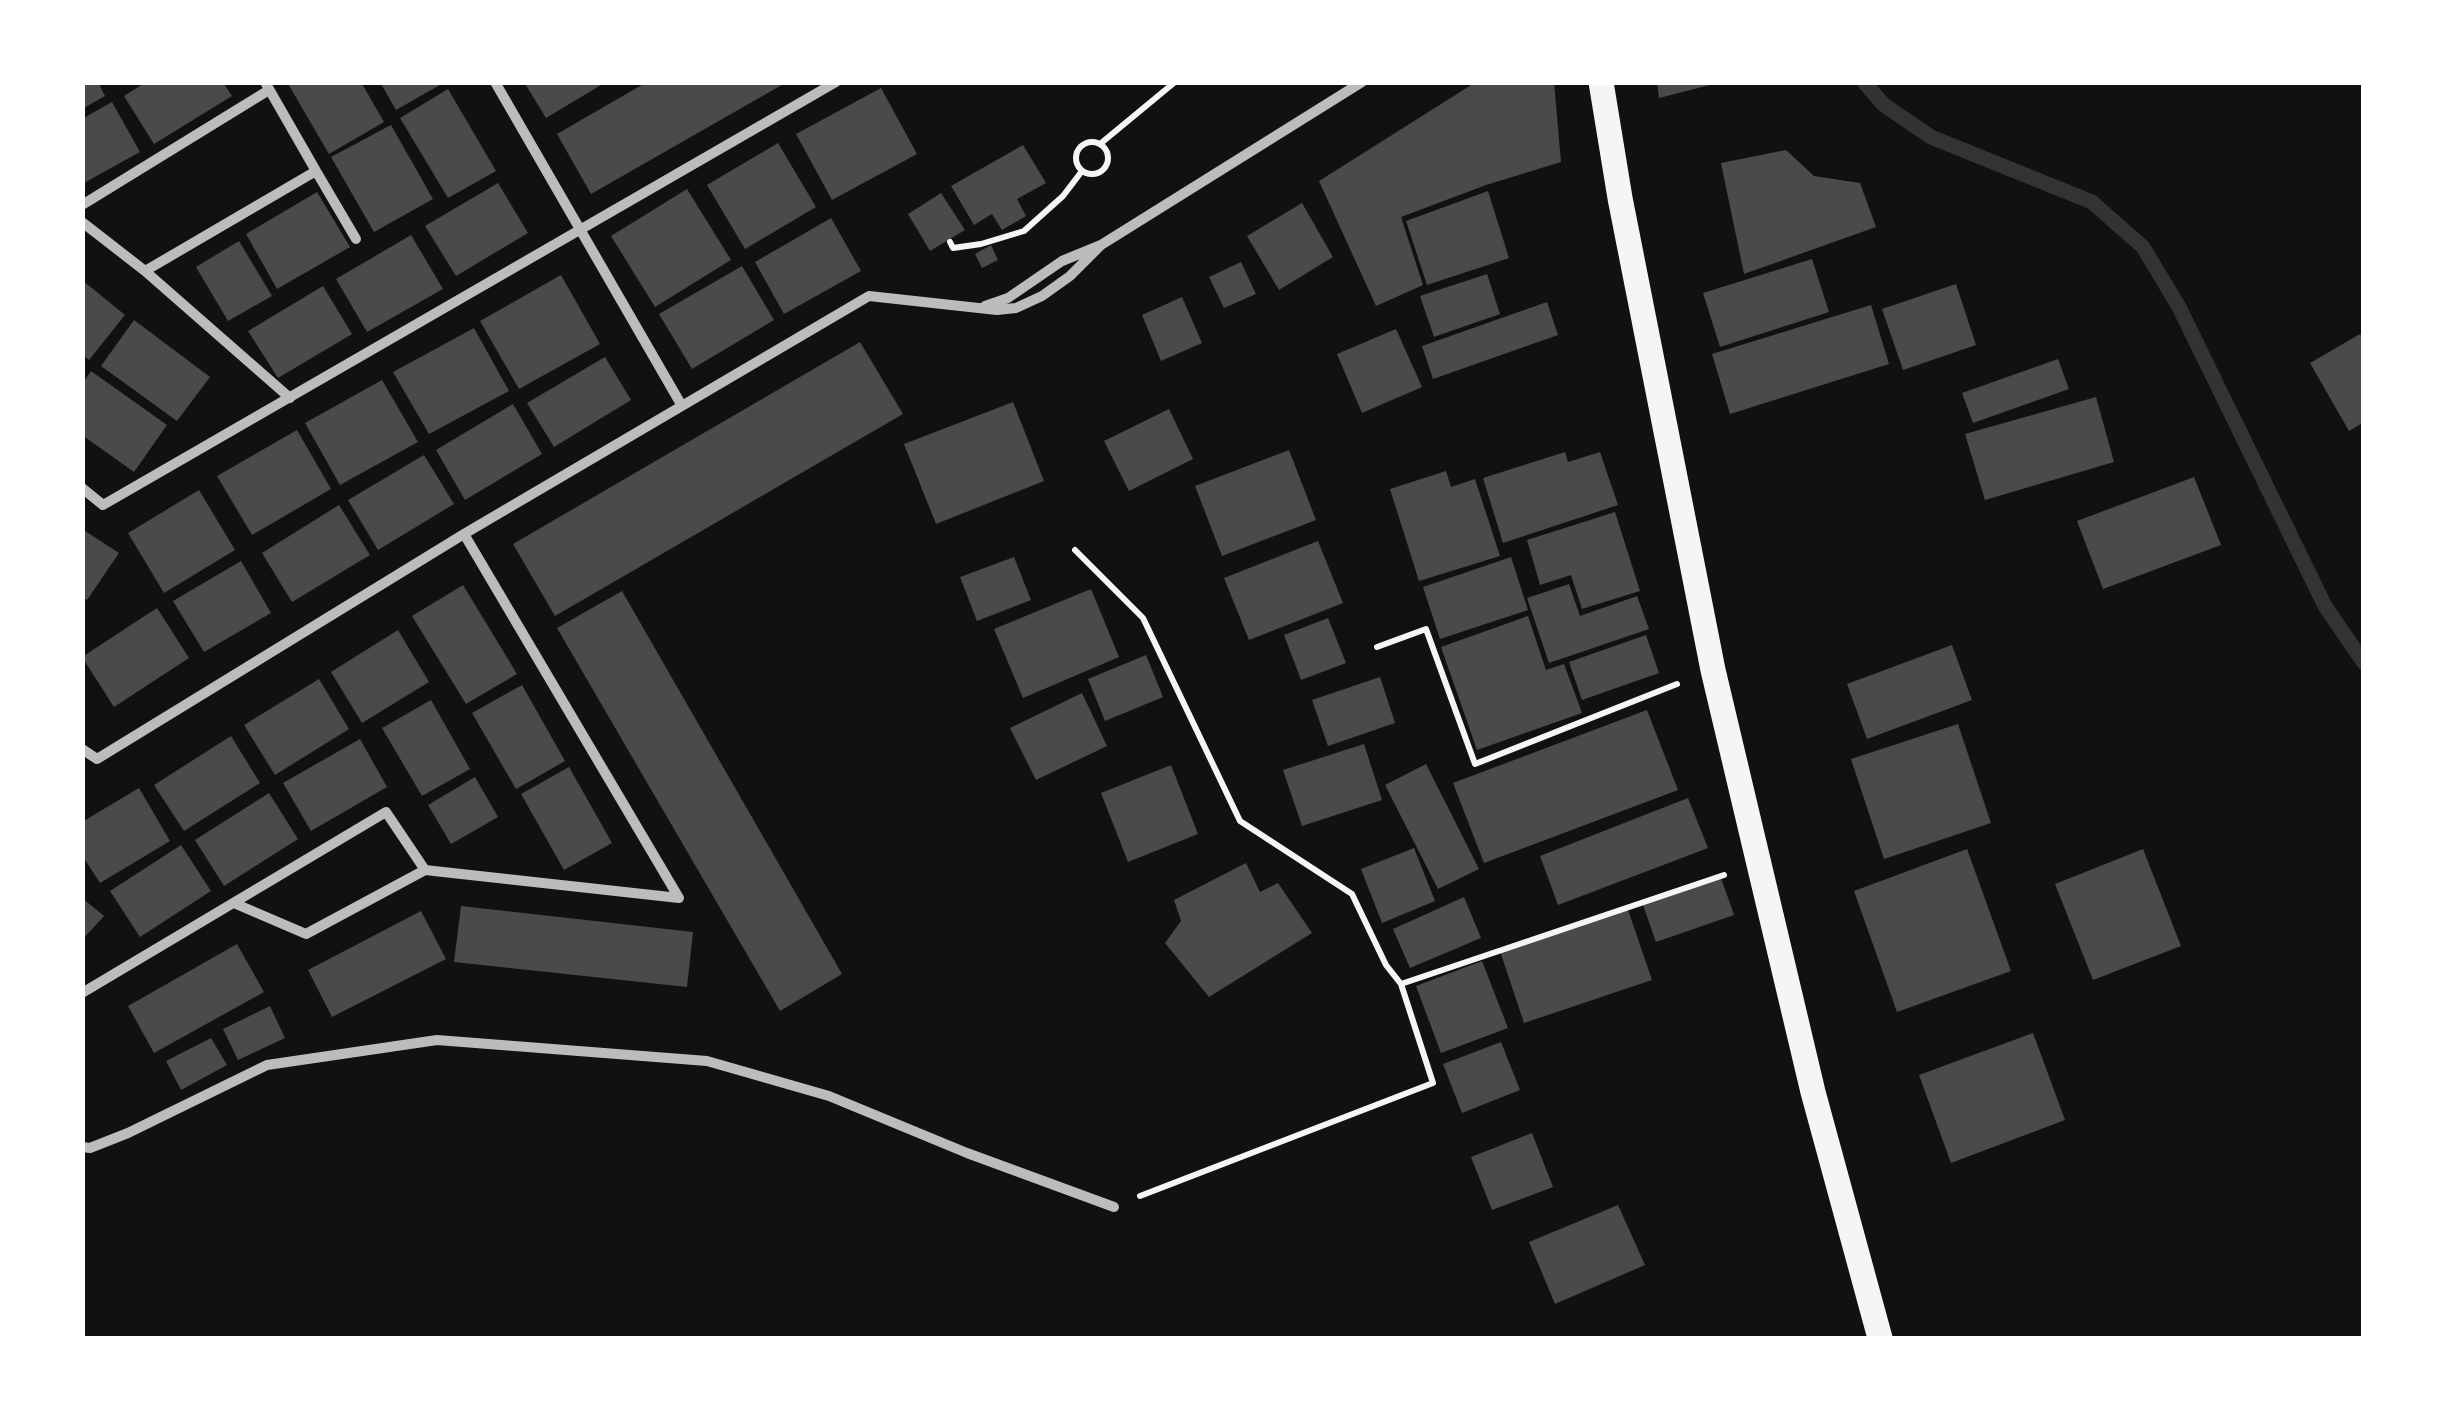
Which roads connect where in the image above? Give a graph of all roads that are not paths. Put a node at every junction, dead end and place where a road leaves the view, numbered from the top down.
1 (495, 82) edge
2 (836, 82) edge
3 (1362, 82) edge
4 (1601, 82) edge
5 (267, 86) edge
6 (316, 171) junction
7 (82, 205) edge
8 (82, 222) edge
9 (581, 232) junction
10 (356, 239) dead end
11 (1101, 246) junction
12 (145, 271) junction
13 (979, 308) junction
14 (290, 398) junction
15 (682, 406) junction
16 (82, 488) edge
17 (464, 534) junction
18 (82, 749) edge
19 (425, 870) junction
20 (236, 904) junction
21 (82, 993) edge
22 (82, 1147) edge
23 (1114, 1206) road end
24 (1880, 1338) edge

1 - 9 street
2 - 9 street
3 - 11 street
4 - 24 main road
5 - 6 street
5 - 7 street
6 - 10 street
6 - 12 street
8 - 12 street
9 - 14 street
9 - 15 street
11 - 13 street
11 - 13 street
12 - 14 street
13 - 15 street
14 - 16 street
15 - 17 street
17 - 18 street
17 - 19 street
19 - 20 street
19 - 20 street
20 - 21 street
22 - 23 street

